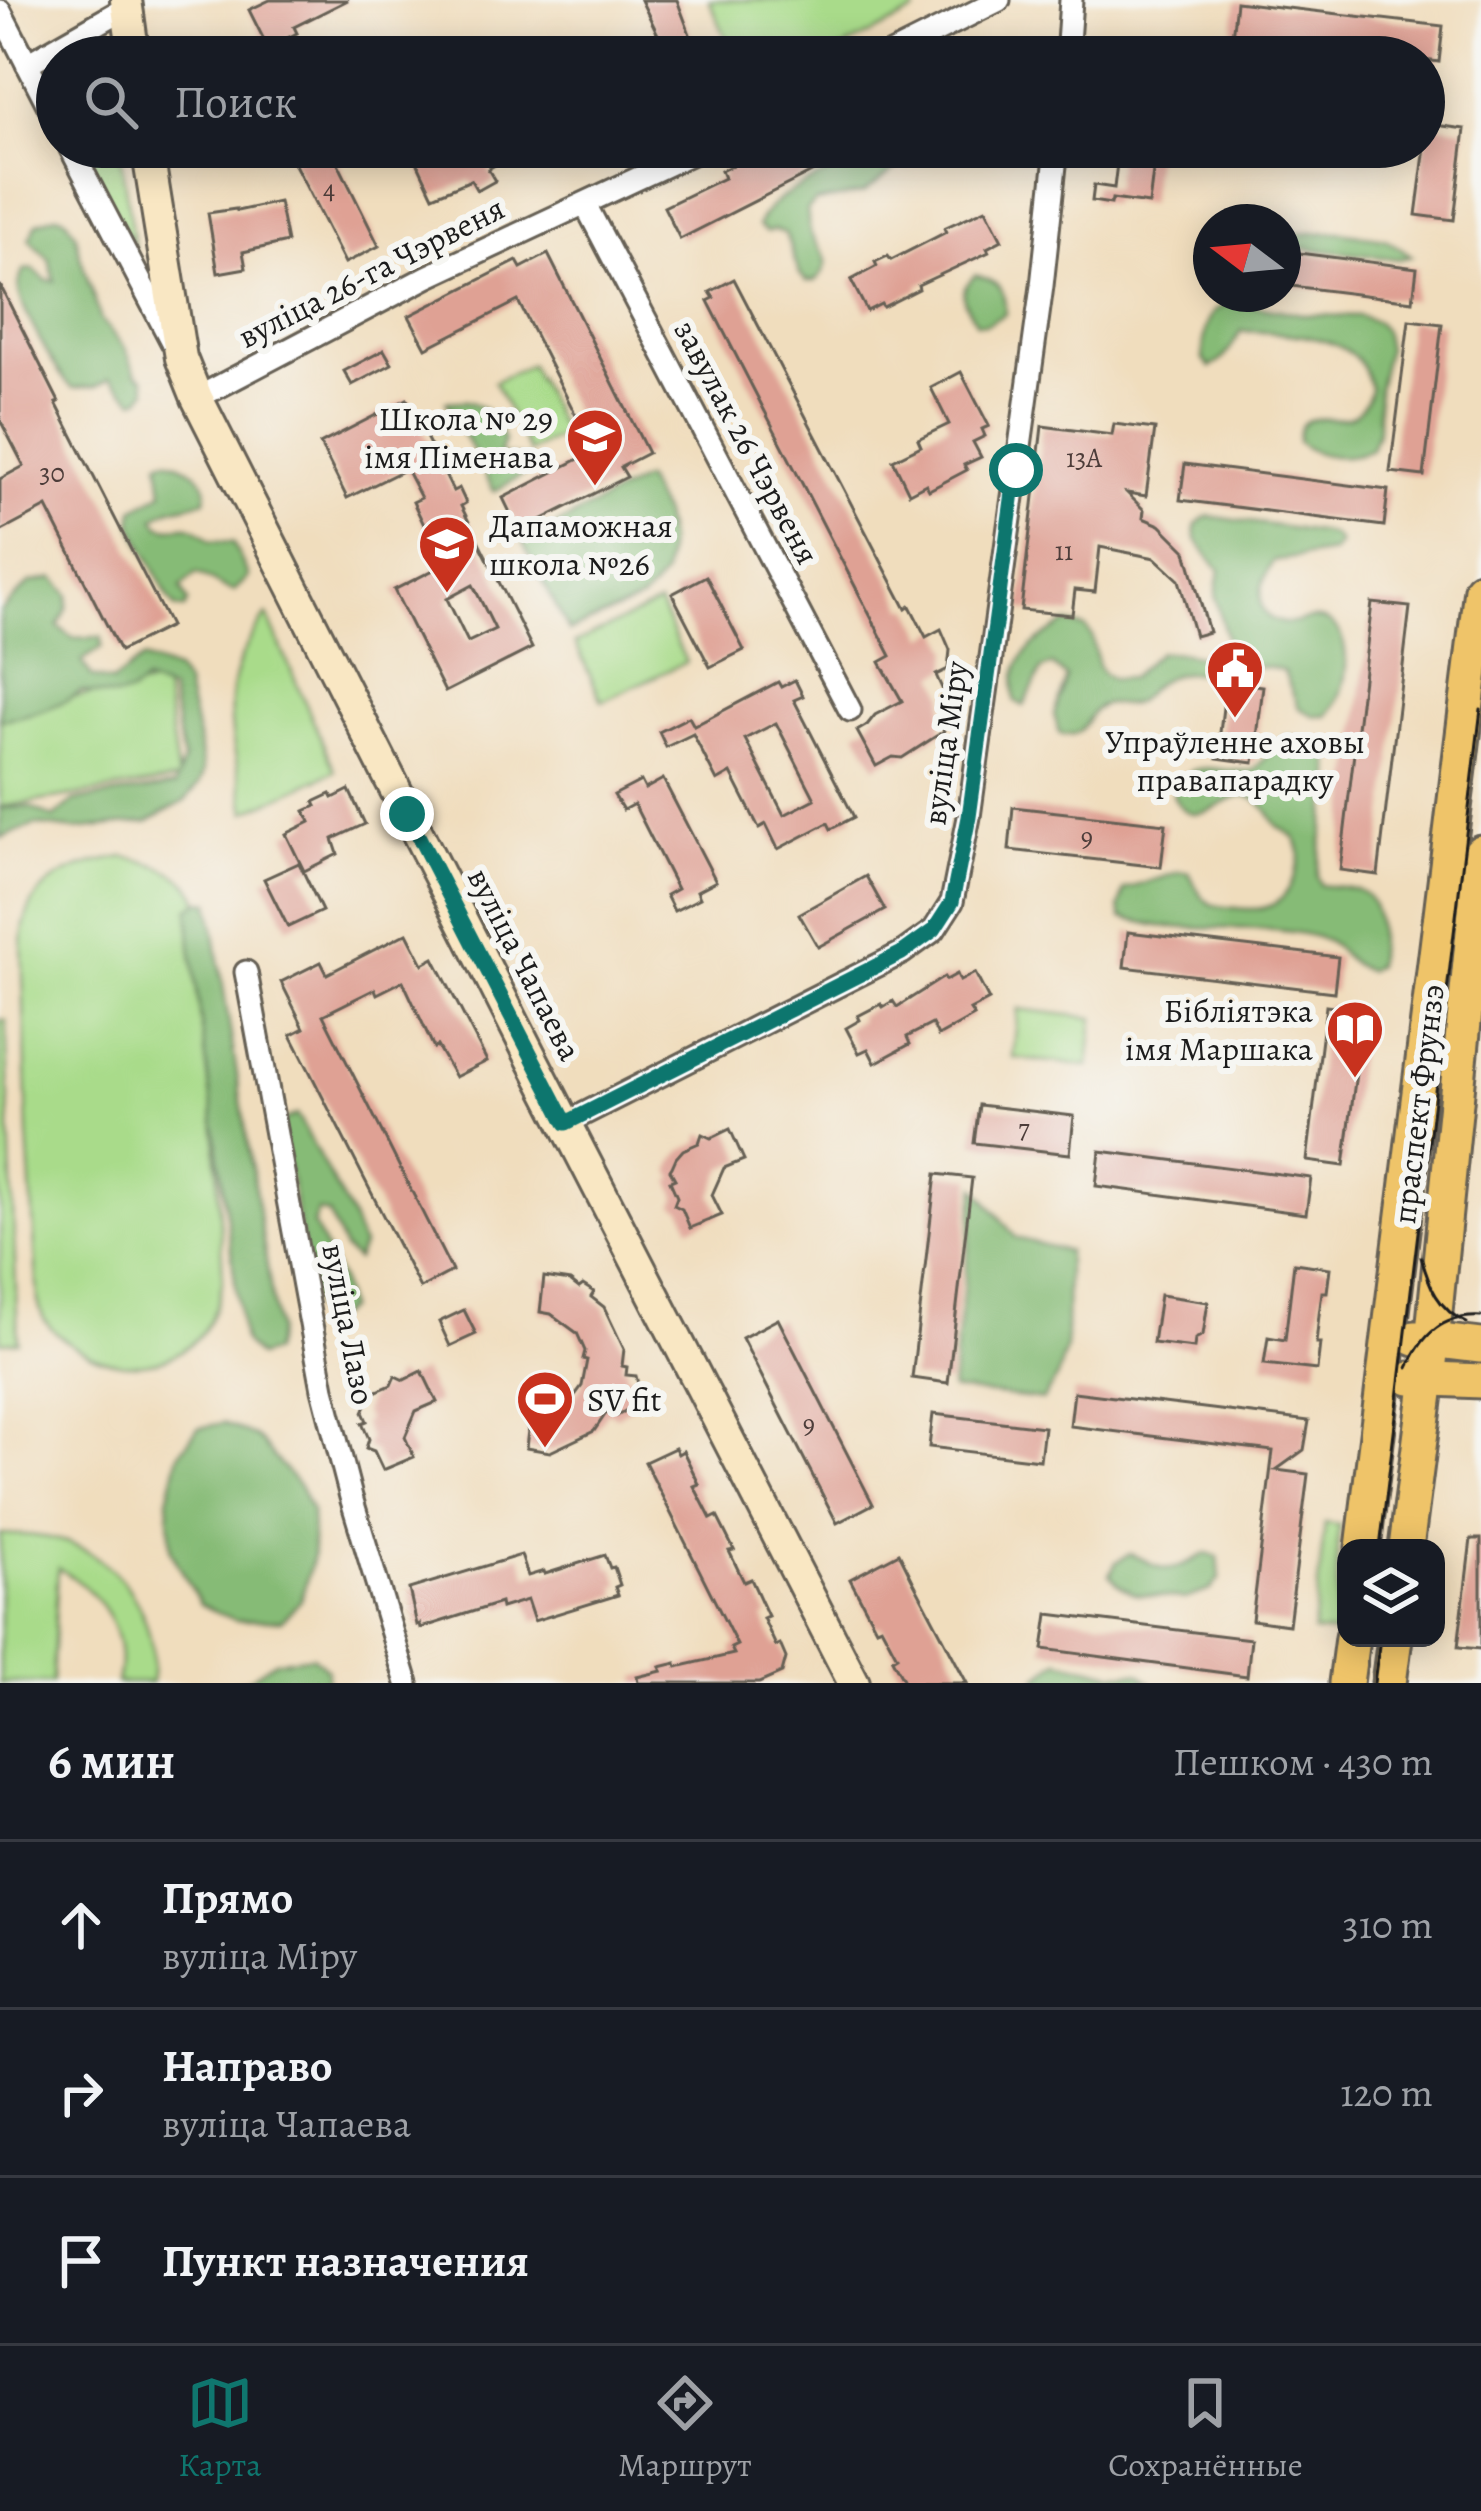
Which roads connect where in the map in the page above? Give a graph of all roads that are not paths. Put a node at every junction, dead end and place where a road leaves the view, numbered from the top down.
1 (999, 0) edge
2 (1071, 0) edge
3 (132, 2) edge
4 (0, 11) edge
5 (74, 36) edge
6 (133, 36) edge
7 (927, 36) edge
8 (1068, 36) edge
9 (36, 59) edge
10 (27, 64) junction
11 (36, 81) edge
12 (81, 168) edge
13 (150, 168) edge
14 (661, 168) edge
15 (1055, 168) edge
16 (585, 204) junction
17 (181, 358) junction
18 (197, 398) junction
19 (1481, 590) edge
20 (850, 710) dead end
21 (1481, 852) edge
22 (246, 972) dead end
23 (566, 1123) junction
24 (1390, 1334) junction
25 (1432, 1340) junction
26 (1481, 1346) edge
27 (1385, 1375) junction
28 (1428, 1379) junction
29 (1481, 1381) edge
30 (1365, 1539) edge
31 (1407, 1539) edge
32 (1351, 1647) edge
33 (1394, 1647) edge
34 (407, 1683) edge
35 (854, 1683) edge
36 (1346, 1683) edge
37 (1389, 1683) edge

1 - 7 street
2 - 8 street
3 - 5 street
3 - 6 street
4 - 10 street
9 - 10 street
10 - 11 street
12 - 17 street, вуліца Чапаева
13 - 17 street
14 - 16 street, вуліца 26-га Чэрвеня
15 - 23 street, вуліца Міру
16 - 18 street, вуліца 26-га Чэрвеня
16 - 20 street, завулак 26 Чэрвеня
17 - 18 street, вуліца Чапаева
18 - 23 street, вуліца Чапаева
19 - 24 main road, праспект Фрунзэ
21 - 25 main road, праспект Фрунзэ
22 - 34 street, вуліца Лазо
23 - 35 street, вуліца Чапаева
24 - 25 main road
24 - 27 main road, праспект Фрунзэ
25 - 26 main road
25 - 28 main road, праспект Фрунзэ
27 - 28 main road
27 - 30 main road, праспект Фрунзэ
28 - 29 main road
28 - 31 main road, праспект Фрунзэ
32 - 36 main road
33 - 37 main road

